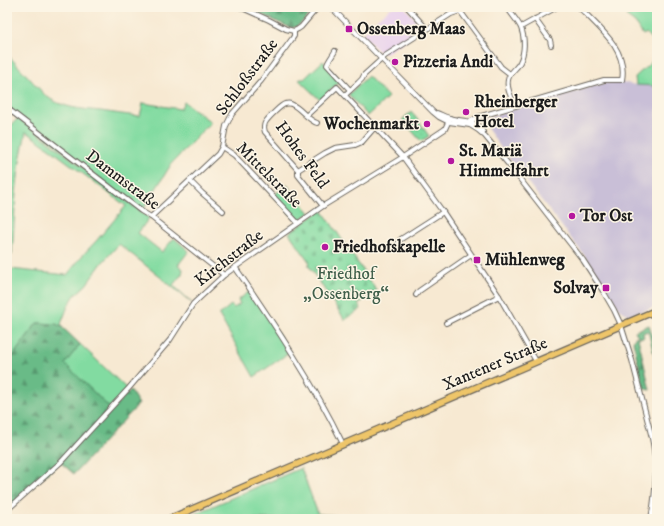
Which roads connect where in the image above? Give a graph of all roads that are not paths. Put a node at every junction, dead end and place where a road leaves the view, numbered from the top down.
1 (240, 7) edge
2 (318, 7) edge
3 (331, 7) edge
4 (407, 7) edge
5 (471, 7) edge
6 (507, 7) edge
7 (557, 7) edge
8 (580, 7) edge
9 (460, 11) junction
10 (536, 19) junction
11 (521, 27) junction
12 (427, 29) junction
13 (294, 31) junction
14 (551, 45) dead end
15 (335, 51) dead end
16 (382, 59) junction
17 (510, 74) junction
18 (350, 90) junction
19 (345, 95) junction
20 (515, 106) junction
21 (7, 108) edge
22 (306, 115) junction
23 (450, 120) junction
24 (317, 123) dead end
25 (471, 123) junction
26 (376, 127) junction
27 (222, 147) junction
28 (403, 157) junction
29 (298, 170) junction
30 (190, 181) junction
31 (323, 206) junction
32 (223, 211) dead end
33 (443, 212) junction
34 (152, 217) junction
35 (298, 223) junction
36 (398, 242) dead end
37 (472, 256) junction
38 (235, 267) junction
39 (224, 275) junction
40 (416, 295) dead end
41 (499, 296) junction
42 (657, 310) edge
43 (446, 323) dead end
44 (620, 325) junction
45 (536, 362) junction
46 (343, 444) junction
47 (7, 510) edge
48 (169, 519) edge
49 (651, 519) edge

1 - 13 street
2 - 13 street, Schloßstraße
3 - 16 street
4 - 12 street
5 - 9 street
6 - 11 street
7 - 10 street
8 - 20 street
9 - 12 street
9 - 17 street
10 - 11 street
10 - 14 street
11 - 17 street
12 - 16 street
13 - 27 street, Schloßstraße
15 - 18 street
16 - 18 street
16 - 23 street
17 - 20 street
18 - 19 street
19 - 22 street, Hohes Feld
19 - 26 street
20 - 25 street
21 - 34 street, Dammstraße
22 - 24 street, Hohes Feld
22 - 29 street, Hohes Feld
23 - 25 street
23 - 28 street, Kirchstraße
25 - 44 street
26 - 28 street
26 - 29 street
27 - 30 street, Schloßstraße
27 - 35 street, Mittelstraße
28 - 31 street, Kirchstraße
28 - 33 street
29 - 31 street, Hohes Feld
30 - 32 street
30 - 34 street, Schloßstraße
31 - 35 street, Kirchstraße
33 - 36 street
33 - 37 street
34 - 39 street, Dammstraße
35 - 38 street, Kirchstraße
37 - 40 street
37 - 41 street
38 - 39 street, Kirchstraße
38 - 46 street
39 - 47 street, Kirchstraße
41 - 43 street
41 - 45 street
42 - 44 main road, Xantener Straße
44 - 45 main road, Xantener Straße
44 - 49 street
45 - 46 main road, Xantener Straße
46 - 48 main road, Xantener Straße

